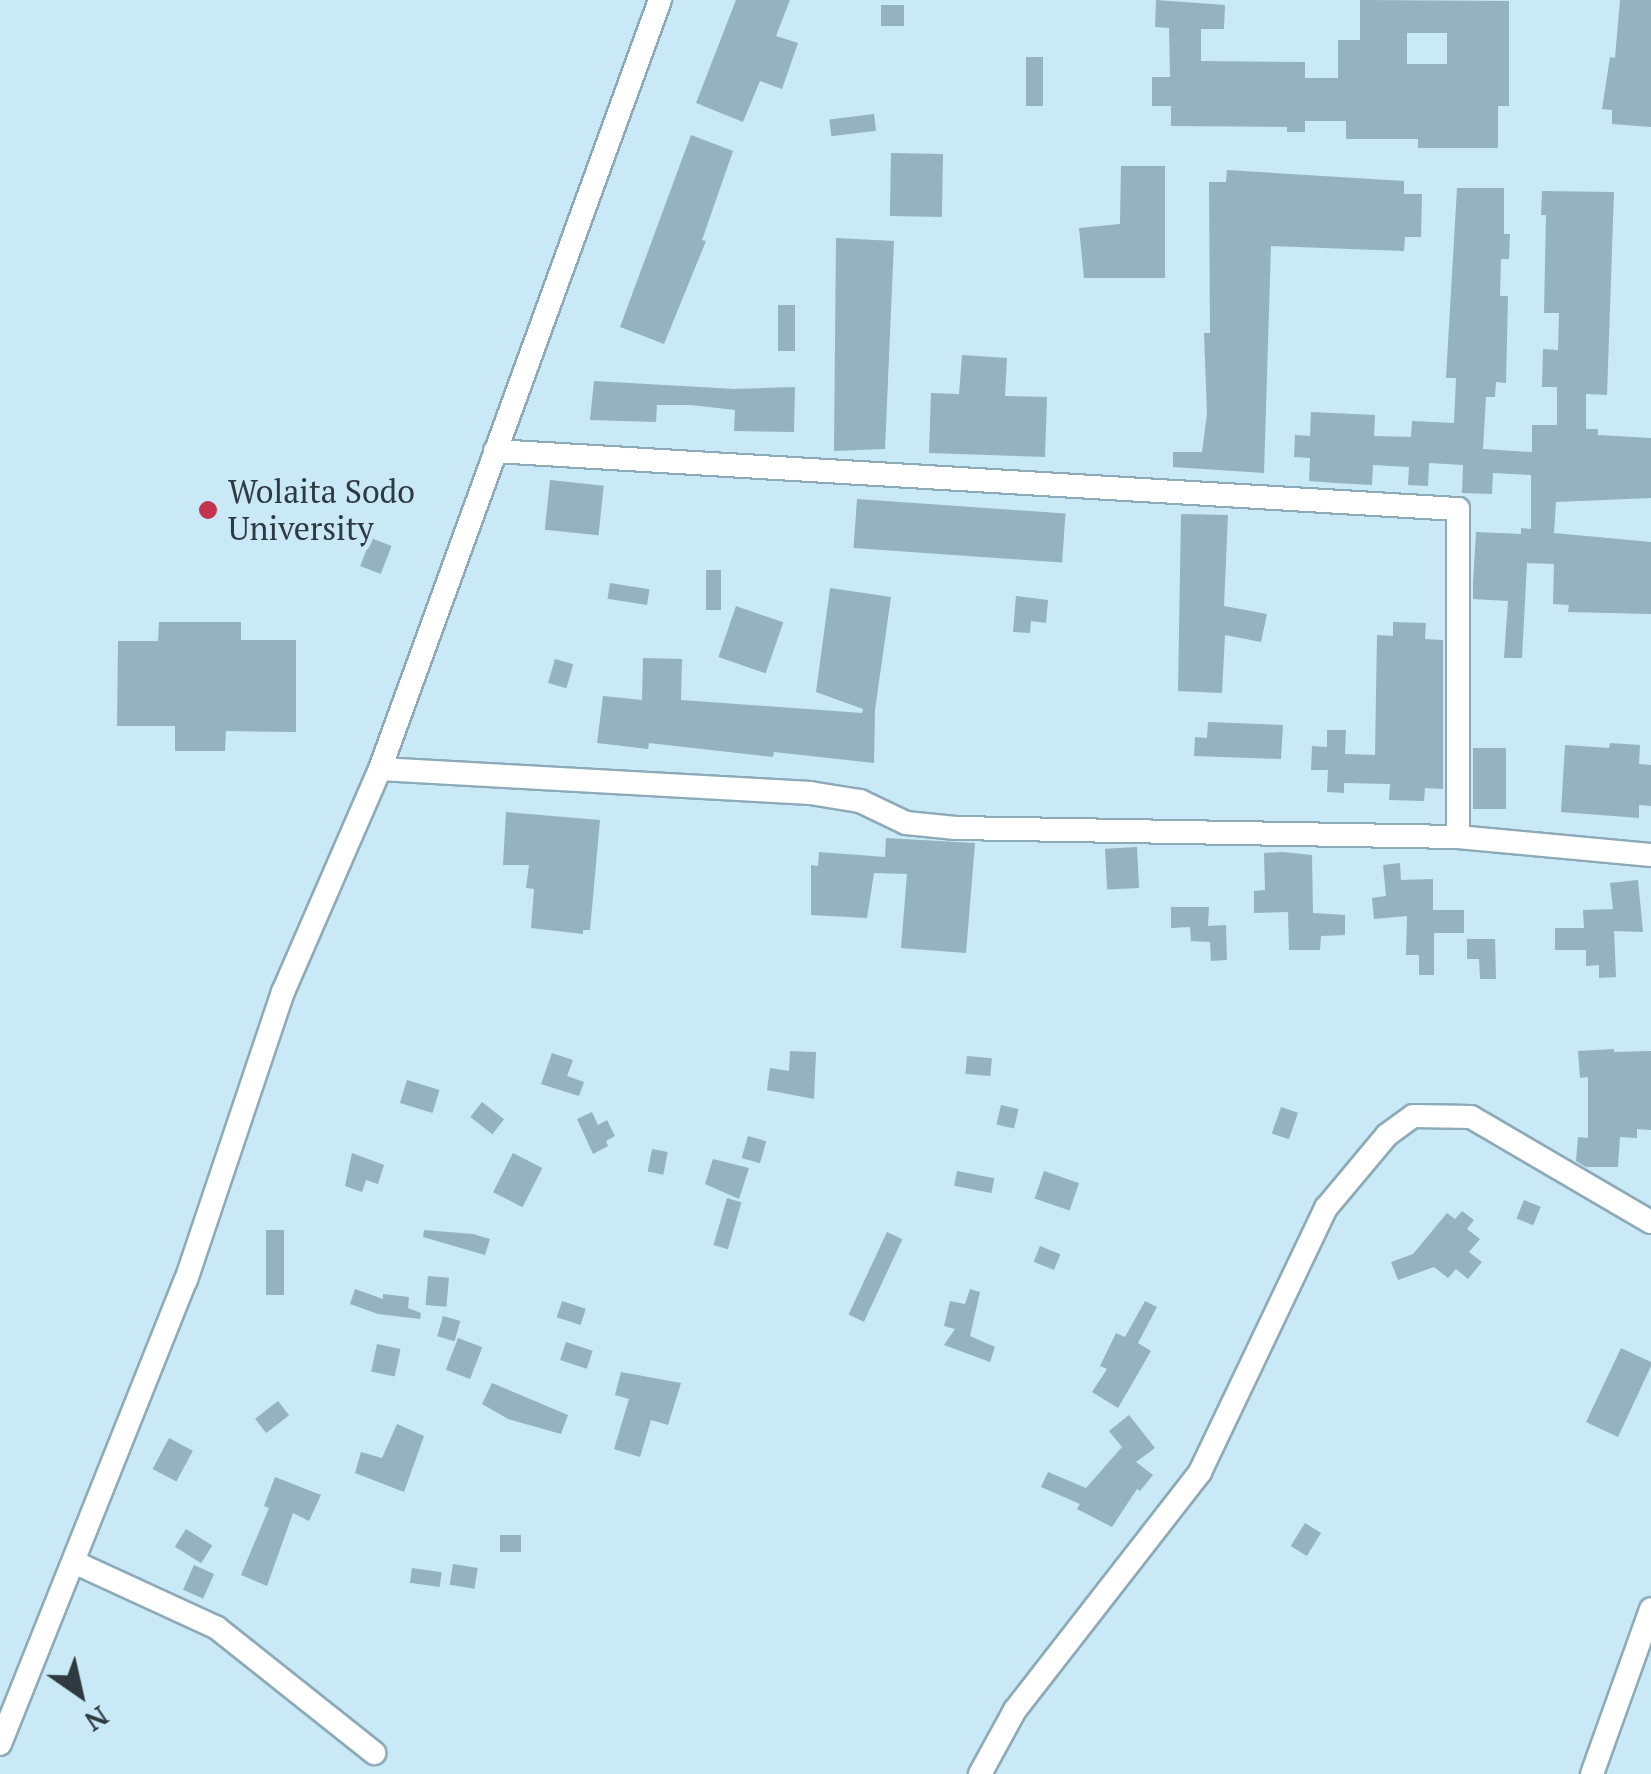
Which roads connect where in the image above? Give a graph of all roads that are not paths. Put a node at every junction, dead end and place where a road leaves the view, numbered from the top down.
1 (660, 0) edge
2 (495, 451) junction
3 (380, 768) junction
4 (1458, 837) junction
5 (1651, 855) edge
6 (1651, 1222) edge
7 (76, 1563) junction
8 (1651, 1609) edge
9 (0, 1744) edge
10 (374, 1753) dead end
11 (980, 1774) edge
12 (1592, 1774) edge

1 - 2 street
2 - 3 street
2 - 4 street
3 - 4 street
3 - 7 street
4 - 5 street
6 - 11 street
7 - 9 street
7 - 10 street
8 - 12 street

